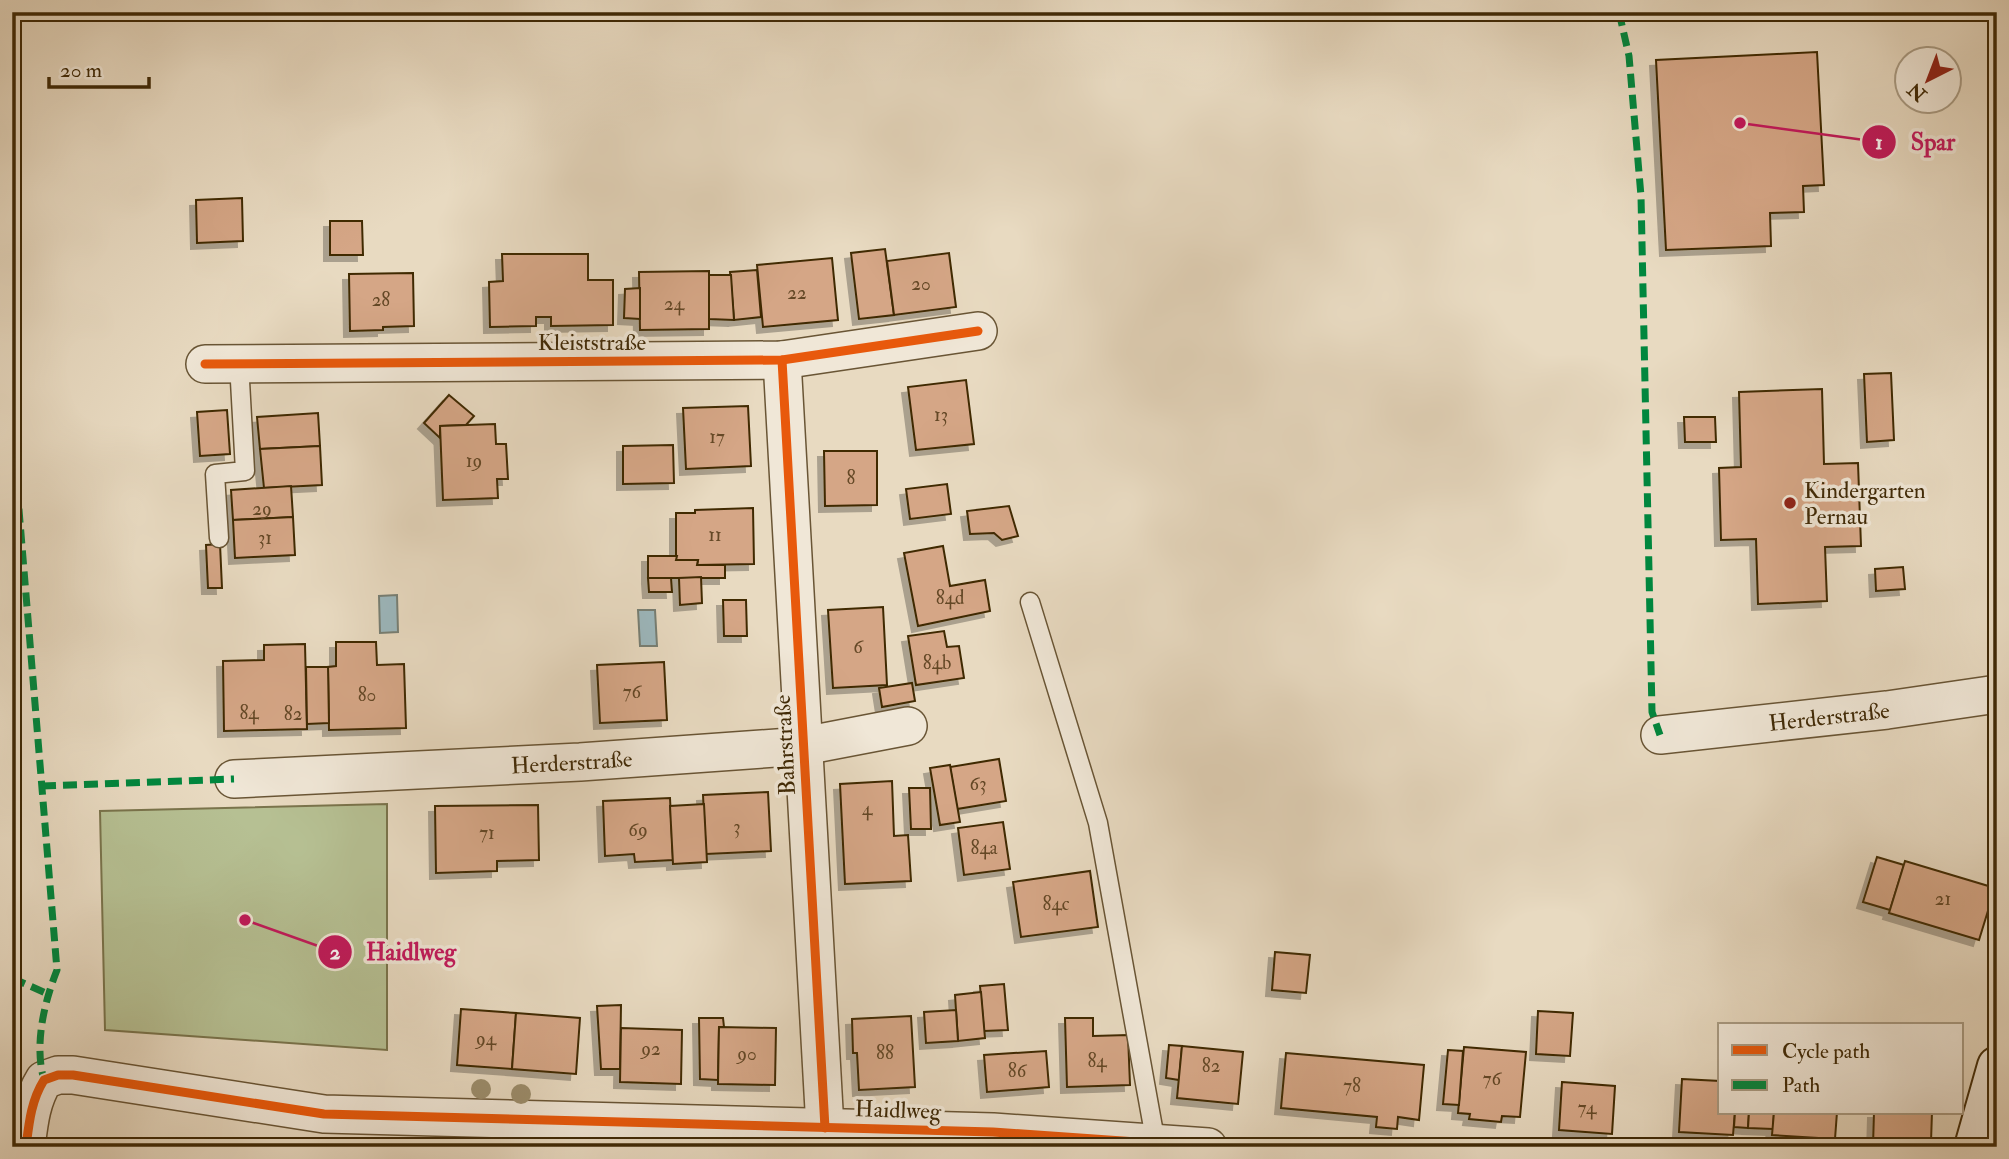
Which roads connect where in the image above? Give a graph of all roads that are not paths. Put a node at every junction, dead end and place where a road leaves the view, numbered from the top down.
1 (978, 331) dead end
2 (782, 360) junction
3 (222, 364) joint
4 (219, 538) dead end
5 (1030, 602) dead end
6 (1997, 694) edge
7 (908, 726) dead end
8 (1660, 735) dead end
9 (804, 746) junction
10 (234, 779) dead end
11 (1997, 1066) edge
12 (825, 1128) junction
13 (993, 1139) edge
14 (1156, 1144) junction
15 (26, 1147) edge
16 (1208, 1147) edge
17 (1973, 1147) edge

1 - 2 street, Kleiststraße
2 - 3 street, Kleiststraße
2 - 9 street, Bahrstraße
3 - 4 lane
5 - 14 lane
6 - 8 street, Herderstraße
7 - 9 street, Herderstraße
9 - 10 street, Herderstraße
9 - 12 street, Bahrstraße
11 - 17 street
12 - 13 street, Haidlweg
12 - 15 street, Haidlweg
13 - 14 street, Haidlweg
14 - 16 street, Haidlweg

